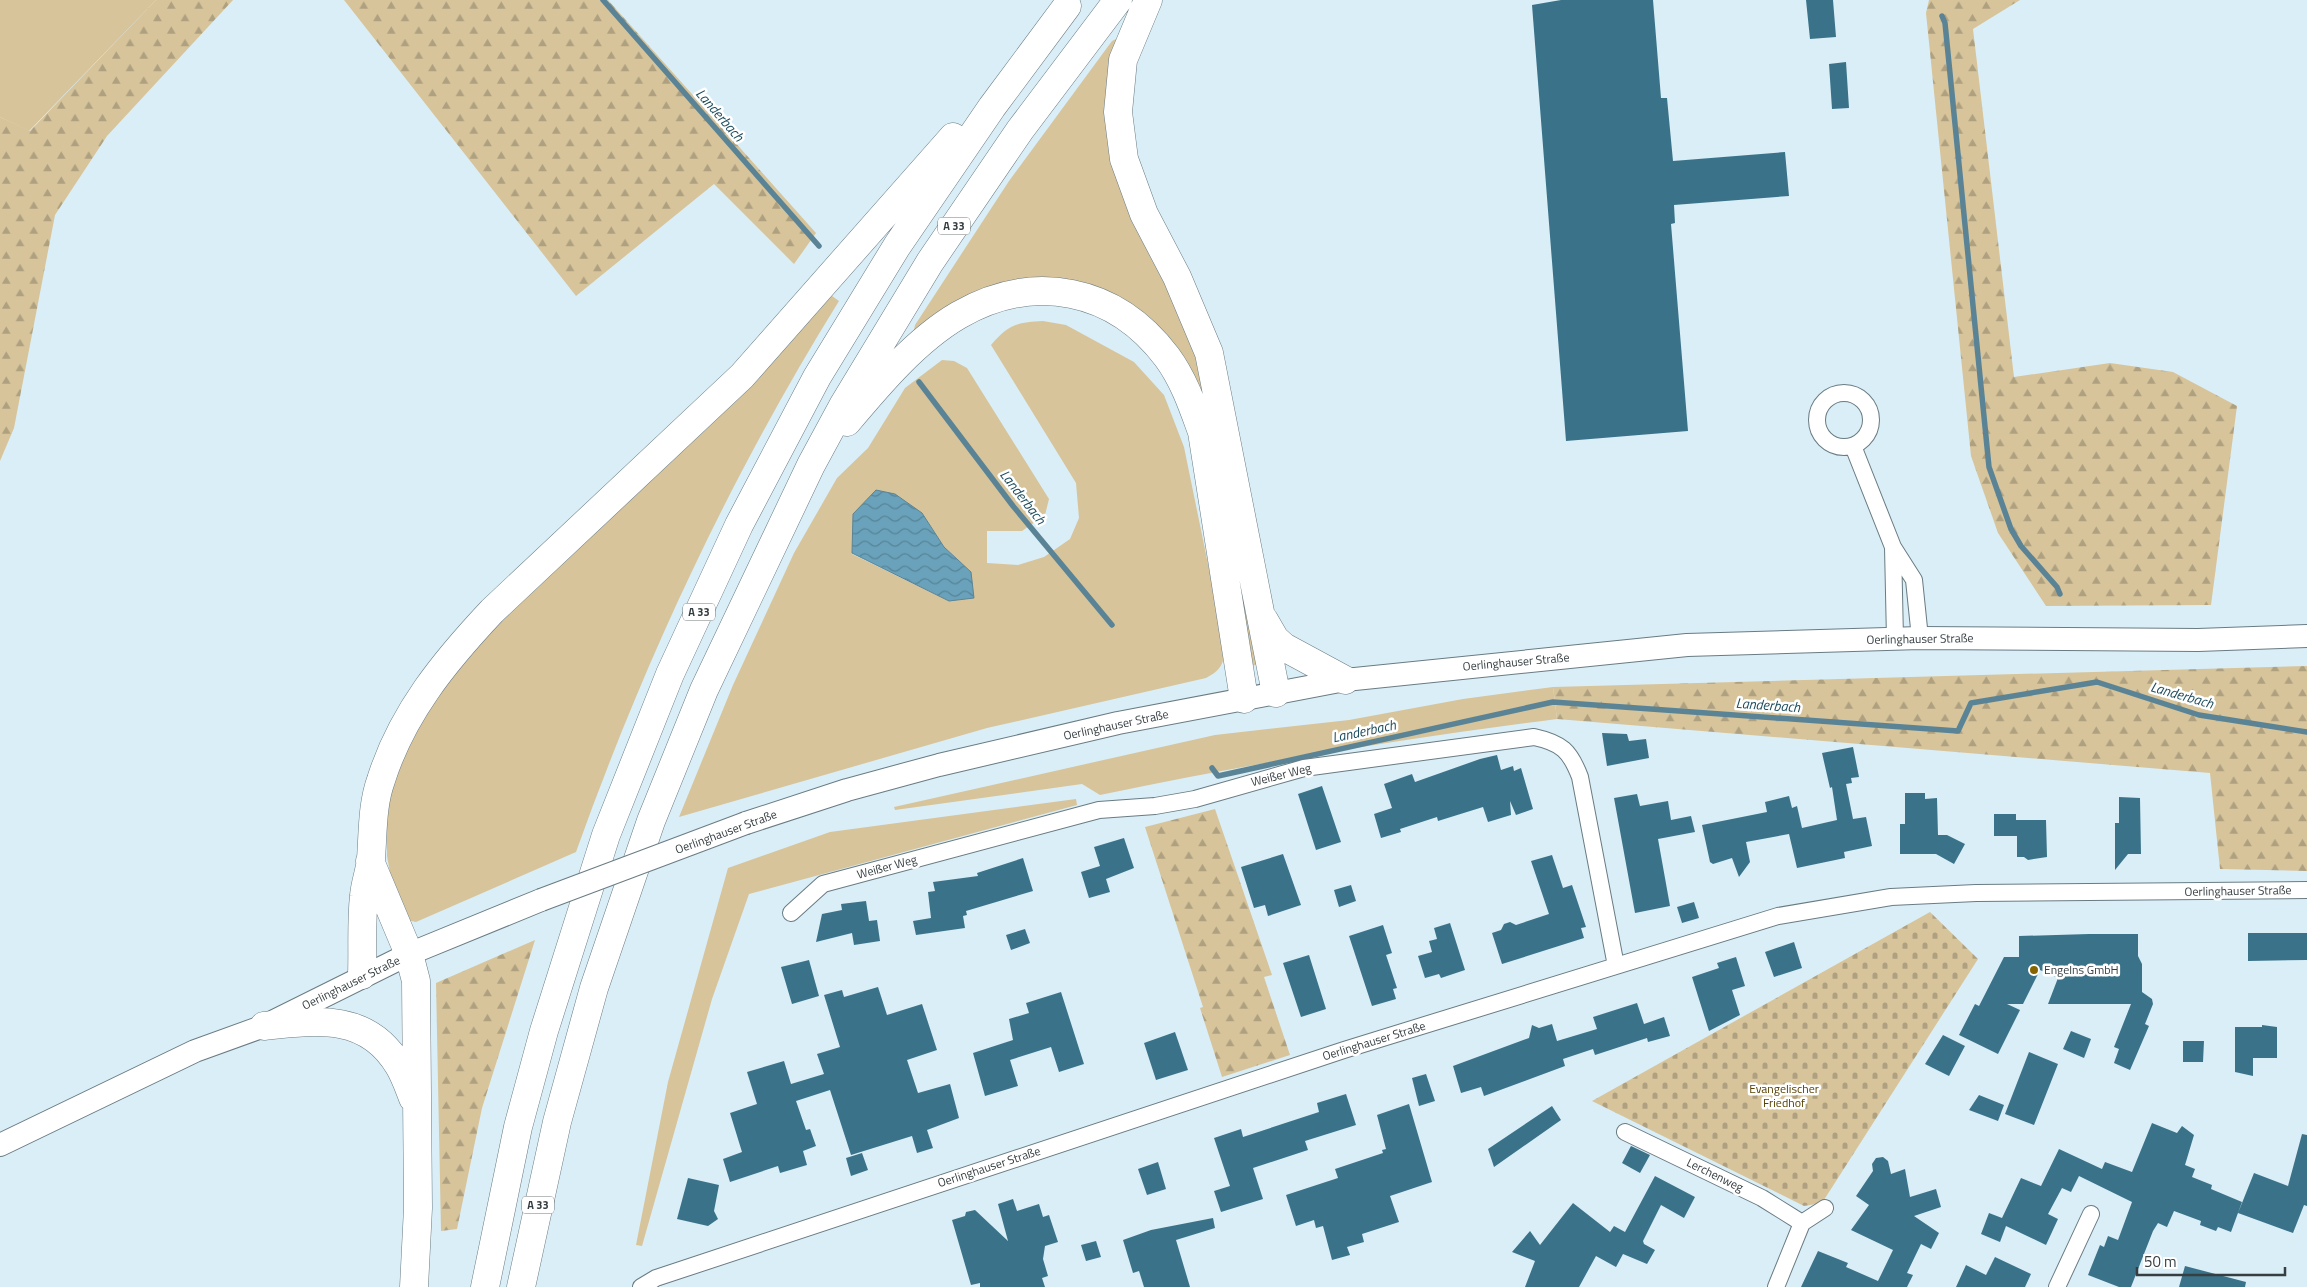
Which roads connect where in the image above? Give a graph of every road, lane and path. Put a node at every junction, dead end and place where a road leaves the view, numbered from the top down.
1 (1118, 0) edge
2 (1148, 0) edge
3 (1070, 3) edge
4 (1853, 446) dead end
5 (811, 465) junction
6 (1893, 547) junction
7 (1261, 616) junction
8 (2307, 636) edge
9 (1920, 638) junction
10 (1895, 639) junction
11 (1345, 680) junction
12 (1276, 693) junction
13 (1244, 699) junction
14 (370, 861) junction
15 (2307, 890) edge
16 (791, 913) dead end
17 (409, 954) junction
18 (1616, 966) junction
19 (362, 975) junction
20 (264, 1026) junction
21 (416, 1104) junction
22 (1625, 1132) dead end
23 (0, 1145) edge
24 (1825, 1208) dead end
25 (2091, 1214) dead end
26 (1802, 1222) junction
27 (414, 1287) edge
28 (485, 1287) edge
29 (521, 1287) edge
30 (641, 1287) edge
31 (1776, 1287) edge
32 (2057, 1287) edge

1 - 5 highway, A 33
2 - 7 highway
3 - 14 highway
3 - 28 highway, A 33
4 - 6 street
5 - 13 highway
5 - 29 highway, A 33
6 - 9 street
6 - 10 street
7 - 11 highway
7 - 12 highway
8 - 9 main road, Oerlinghauser Straße
9 - 10 main road, Oerlinghauser Straße
10 - 11 main road, Oerlinghauser Straße
11 - 12 main road, Oerlinghauser Straße
12 - 13 main road, Oerlinghauser Straße
13 - 17 main road, Oerlinghauser Straße, bridge
14 - 17 highway
14 - 19 highway
15 - 18 street, Oerlinghauser Straße
16 - 18 street, Weißer Weg
17 - 19 main road, Oerlinghauser Straße
17 - 21 highway
18 - 30 street, Oerlinghauser Straße
19 - 20 main road, Oerlinghauser Straße
20 - 21 highway
20 - 23 main road, Oerlinghauser Straße
21 - 27 highway
22 - 26 street, Lerchenweg
24 - 26 street
25 - 32 street
26 - 31 street

